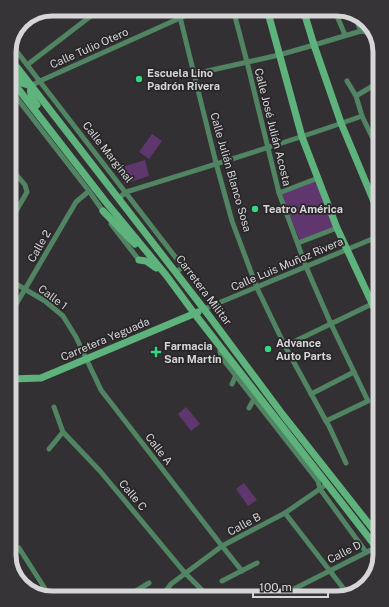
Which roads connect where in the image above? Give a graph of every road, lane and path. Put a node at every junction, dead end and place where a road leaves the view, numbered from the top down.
1 (91, 16) edge
2 (184, 16) edge
3 (235, 16) edge
4 (269, 16) edge
5 (306, 16) edge
6 (337, 16) edge
7 (180, 18) junction
8 (357, 22) edge
9 (361, 31) junction
10 (367, 32) edge
11 (345, 35) junction
12 (314, 45) junction
13 (16, 51) edge
14 (280, 55) junction
15 (247, 62) junction
16 (27, 65) junction
17 (16, 66) edge
18 (194, 74) junction
19 (16, 77) edge
20 (40, 81) junction
21 (347, 81) dead end
22 (16, 86) edge
23 (31, 86) junction
24 (373, 86) edge
25 (356, 96) junction
26 (16, 97) edge
27 (362, 116) junction
28 (341, 123) junction
29 (302, 137) junction
30 (373, 139) edge
31 (268, 148) junction
32 (69, 154) junction
33 (216, 163) junction
34 (16, 175) edge
35 (318, 178) junction
36 (89, 191) junction
37 (126, 192) junction
38 (279, 193) junction
39 (119, 198) junction
40 (373, 199) edge
41 (16, 210) edge
42 (103, 211) junction
43 (338, 228) junction
44 (373, 239) edge
45 (298, 244) junction
46 (141, 245) junction
47 (347, 249) junction
48 (139, 260) joint
49 (306, 266) junction
50 (176, 272) junction
51 (166, 276) junction
52 (16, 284) edge
53 (257, 288) junction
54 (25, 289) junction
55 (373, 297) edge
56 (373, 302) edge
57 (16, 305) edge
58 (204, 309) junction
59 (194, 313) junction
60 (331, 324) junction
61 (285, 346) junction
62 (220, 347) junction
63 (86, 359) junction
64 (354, 372) junction
65 (236, 376) junction
66 (16, 379) edge
67 (232, 384) dead end
68 (311, 394) junction
69 (254, 399) junction
70 (54, 407) dead end
71 (249, 408) dead end
72 (326, 421) junction
73 (63, 432) junction
74 (49, 448) dead end
75 (346, 463) dead end
76 (327, 484) junction
77 (320, 489) junction
78 (285, 513) junction
79 (373, 529) edge
80 (222, 546) junction
81 (16, 548) edge
82 (373, 550) edge
83 (373, 550) edge
84 (373, 551) edge
85 (257, 563) dead end
86 (242, 571) junction
87 (330, 571) junction
88 (186, 573) junction
89 (222, 581) dead end
90 (149, 583) dead end
91 (46, 590) edge
92 (136, 591) edge
93 (166, 591) edge
94 (203, 591) edge
95 (290, 591) edge
96 (344, 591) edge

1 - 16 street
2 - 7 street, Calle Tulio Otero
3 - 15 street, Calle José Julián Acosta
4 - 14 main road
5 - 12 main road
6 - 11 street
7 - 18 street, Calle Julián Blanco Sosa
7 - 20 street, Calle Tulio Otero
8 - 9 street
9 - 10 street
9 - 11 street
11 - 12 street
12 - 14 street
12 - 28 main road
13 - 16 street, Calle Marginal
14 - 15 street
14 - 29 main road
15 - 18 street
15 - 31 street, Calle José Julián Acosta
16 - 20 street, Calle Marginal
17 - 23 main road, Carretera Militar
18 - 33 street, Calle Julián Blanco Sosa
19 - 23 main road
20 - 23 street, Calle Tulio Otero
20 - 37 street, Calle Marginal
21 - 25 street
22 - 32 main road, Carretera Militar
23 - 32 main road
23 - 39 main road, Carretera Militar
24 - 25 street
25 - 27 street
26 - 36 street
27 - 28 street
27 - 30 street
28 - 29 street
28 - 40 main road
29 - 31 street
29 - 35 main road
31 - 33 street
31 - 38 street, Calle José Julián Acosta
32 - 46 main road, Carretera Militar
33 - 37 street
33 - 53 street, Calle Julián Blanco Sosa
34 - 41 street
35 - 38 street
35 - 43 main road
36 - 42 street
36 - 54 street, Calle 2
37 - 39 street
37 - 50 street, Calle Marginal
38 - 45 street, Calle José Julián Acosta
39 - 50 main road, Carretera Militar
42 - 46 main road
42 - 48 street
43 - 45 street
43 - 47 main road
44 - 47 street, Calle Luis Muñoz Rivera
45 - 49 street, Calle José Julián Acosta
46 - 51 main road, Carretera Militar
47 - 49 street, Calle Luis Muñoz Rivera
47 - 55 main road
48 - 51 main road
49 - 53 street, Calle Luis Muñoz Rivera
49 - 60 street, Calle José Julián Acosta
50 - 58 main road, Carretera Militar
51 - 59 main road, Carretera Militar
52 - 54 street, Calle 1
53 - 58 street, Calle Luis Muñoz Rivera
53 - 61 street, Calle Julián Blanco Sosa
54 - 57 street, Calle 2
54 - 63 street, Calle 1
56 - 60 street
58 - 59 main road, Carretera Yeguada
58 - 79 main road, Carretera Militar
59 - 62 main road, Carretera Militar
59 - 63 main road, Carretera Yeguada
60 - 61 street
60 - 64 street, Calle José Julián Acosta
61 - 68 street, Calle Julián Blanco Sosa
62 - 65 street
62 - 76 main road, Carretera Militar
63 - 66 main road, Carretera Yeguada
63 - 80 street, Calle A
64 - 68 street
64 - 72 street, Calle José Julián Acosta
65 - 67 street
65 - 69 street
68 - 72 street, Calle Julián Blanco Sosa
69 - 71 street
69 - 77 street
70 - 73 street
72 - 75 street, Calle Julián Blanco Sosa
73 - 74 street
73 - 88 street, Calle C
76 - 77 street, Calle B
76 - 82 main road, Carretera Militar
77 - 78 street, Calle B
77 - 83 street
78 - 80 street, Calle B
78 - 87 street
80 - 86 street, Calle A
80 - 88 street, Calle B
81 - 91 street
84 - 87 street, Calle D
85 - 86 street
86 - 89 street
87 - 95 street, Calle D
87 - 96 street
88 - 93 street, Calle B
88 - 94 street, Calle C
90 - 92 street

